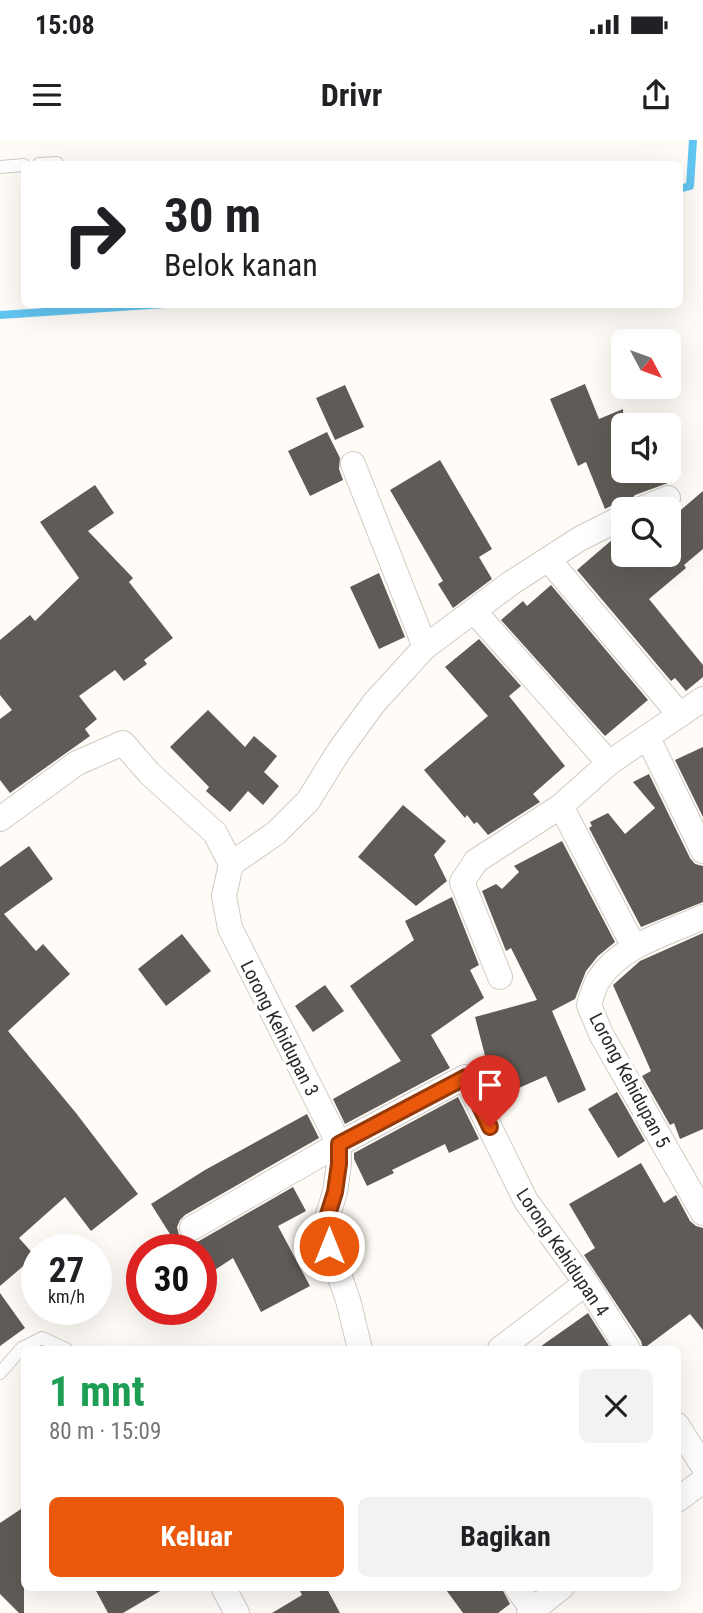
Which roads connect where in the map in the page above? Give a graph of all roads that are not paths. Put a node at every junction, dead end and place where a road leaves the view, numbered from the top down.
1 (21, 166) edge
2 (0, 167) edge
3 (353, 464) dead end
4 (611, 523) edge
5 (548, 559) junction
6 (474, 611) junction
7 (425, 647) junction
8 (703, 699) edge
9 (680, 715) junction
10 (648, 738) junction
11 (609, 763) junction
12 (561, 806) junction
13 (0, 819) edge
14 (703, 851) edge
15 (231, 864) junction
16 (703, 918) edge
17 (635, 947) junction
18 (500, 977) dead end
19 (339, 1144) junction
20 (703, 1213) edge
21 (192, 1228) dead end
22 (586, 1283) junction
23 (26, 1346) edge
24 (59, 1346) edge
25 (359, 1346) edge
26 (504, 1346) edge
27 (626, 1346) edge
28 (21, 1349) edge
29 (0, 1373) edge
30 (681, 1431) edge
31 (703, 1466) edge
32 (703, 1481) edge
33 (681, 1497) edge
34 (225, 1591) edge
35 (518, 1591) edge
36 (557, 1591) edge
37 (531, 1611) edge
38 (237, 1613) edge

1 - 2 lane
3 - 7 street
4 - 5 street
5 - 6 street
5 - 9 street
6 - 7 street
6 - 11 street
7 - 15 street
8 - 9 street
9 - 10 street
10 - 11 street
10 - 14 street
11 - 12 street
12 - 17 street
12 - 18 street
13 - 15 street
15 - 19 street, Lorong Kehidupan 3
16 - 17 street, Lorong Kehidupan 5
17 - 20 street, Lorong Kehidupan 5
19 - 21 street
19 - 22 street, Lorong Kehidupan 4
19 - 25 street
22 - 26 street
22 - 27 street, Lorong Kehidupan 4
23 - 24 lane
28 - 29 lane
30 - 31 street
32 - 33 street
34 - 38 street
35 - 37 street
36 - 37 street

